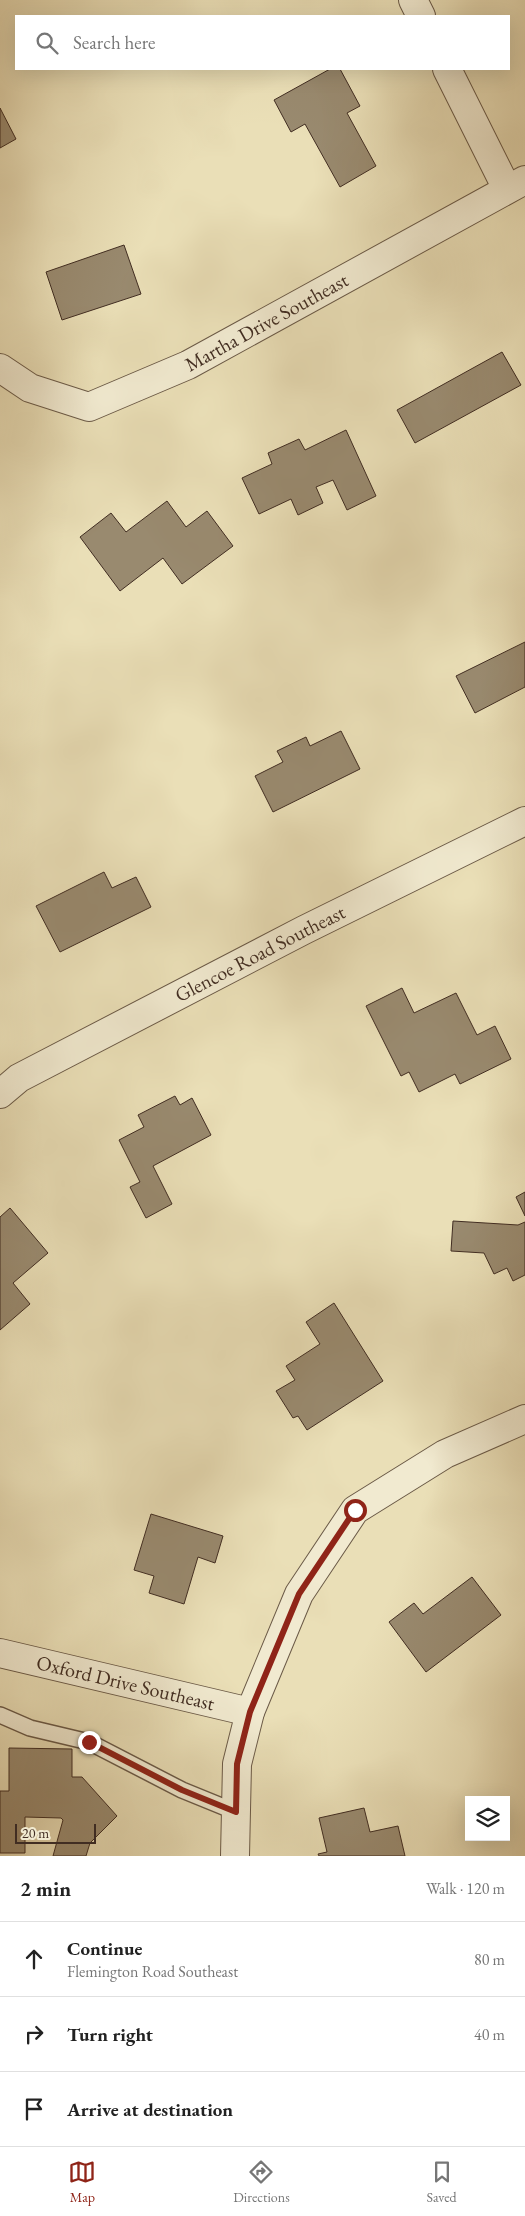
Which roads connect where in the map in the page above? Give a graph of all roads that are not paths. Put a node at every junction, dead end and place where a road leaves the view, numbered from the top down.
1 (412, 0) edge
2 (420, 15) edge
3 (448, 70) edge
4 (516, 184) edge
5 (0, 368) edge
6 (525, 821) edge
7 (0, 1094) edge
8 (525, 1419) edge
9 (0, 1653) edge
10 (250, 1712) junction
11 (0, 1715) edge
12 (236, 1812) junction
13 (235, 1856) edge

1 - 2 street
3 - 4 street
4 - 5 street, Martha Drive Southeast
6 - 7 street, Glencoe Road Southeast
8 - 10 street
9 - 10 street, Oxford Drive Southeast
10 - 12 street
11 - 12 lane
12 - 13 street

